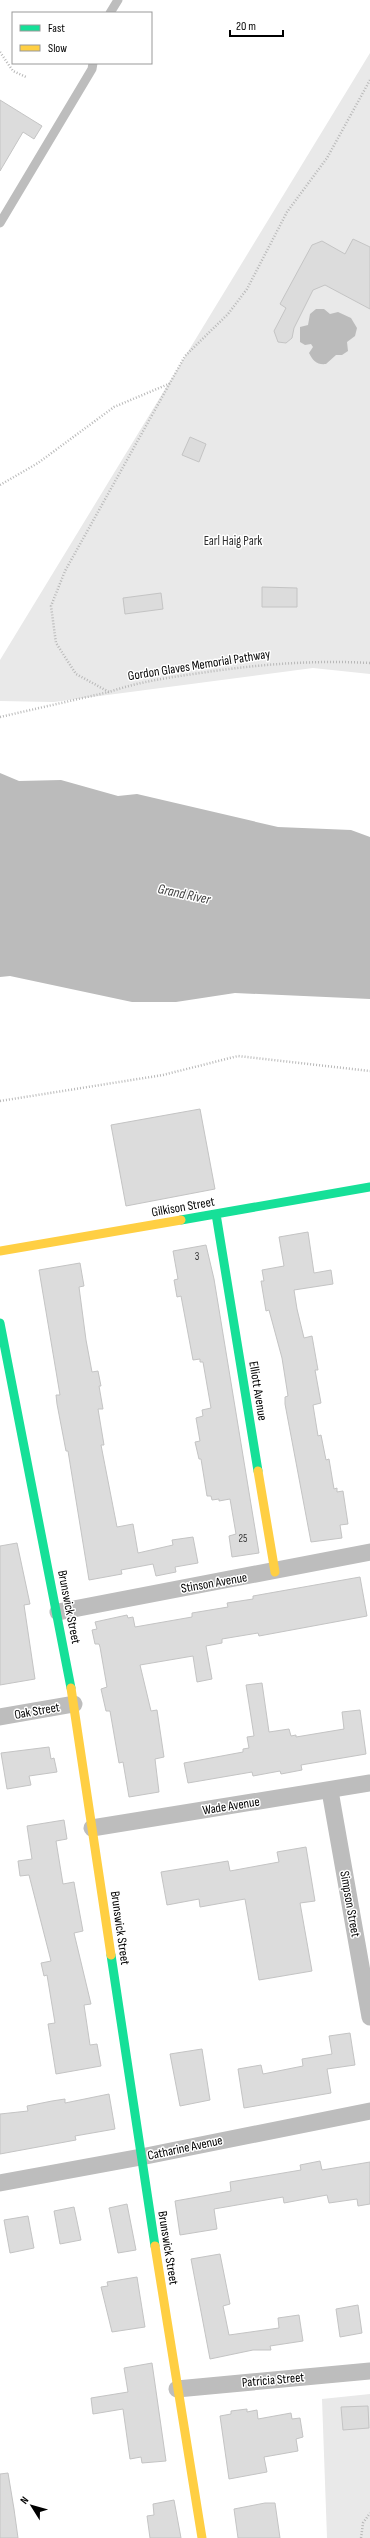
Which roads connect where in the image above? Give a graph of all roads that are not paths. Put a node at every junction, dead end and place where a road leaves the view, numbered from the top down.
1 (118, 0) edge
2 (111, 12) edge
3 (93, 64) edge
4 (0, 224) edge
5 (370, 1187) edge
6 (216, 1214) junction
7 (0, 1251) edge
8 (0, 1323) edge
9 (370, 1552) edge
10 (275, 1572) junction
11 (58, 1612) junction
12 (74, 1704) junction
13 (0, 1717) edge
14 (370, 1783) edge
15 (330, 1791) junction
16 (92, 1828) junction
17 (370, 2017) edge
18 (370, 2111) edge
19 (141, 2157) junction
20 (0, 2183) edge
21 (370, 2371) edge
22 (177, 2389) junction
23 (202, 2538) edge

1 - 2 lane
3 - 4 lane
5 - 6 street, Gilkison Street
6 - 7 street, Gilkison Street
6 - 10 street, Elliott Avenue
8 - 11 street, Brunswick Street
9 - 10 street, Stinson Avenue
10 - 11 street, Stinson Avenue
11 - 12 street, Brunswick Street
12 - 13 street, Oak Street
12 - 16 street, Brunswick Street
14 - 15 street, Wade Avenue
15 - 16 street, Wade Avenue
15 - 17 street, Simpson Street
16 - 19 street, Brunswick Street
18 - 19 street, Catharine Avenue
19 - 20 street, Catharine Avenue
19 - 22 street, Brunswick Street
21 - 22 street, Patricia Street
22 - 23 street, Brunswick Street

